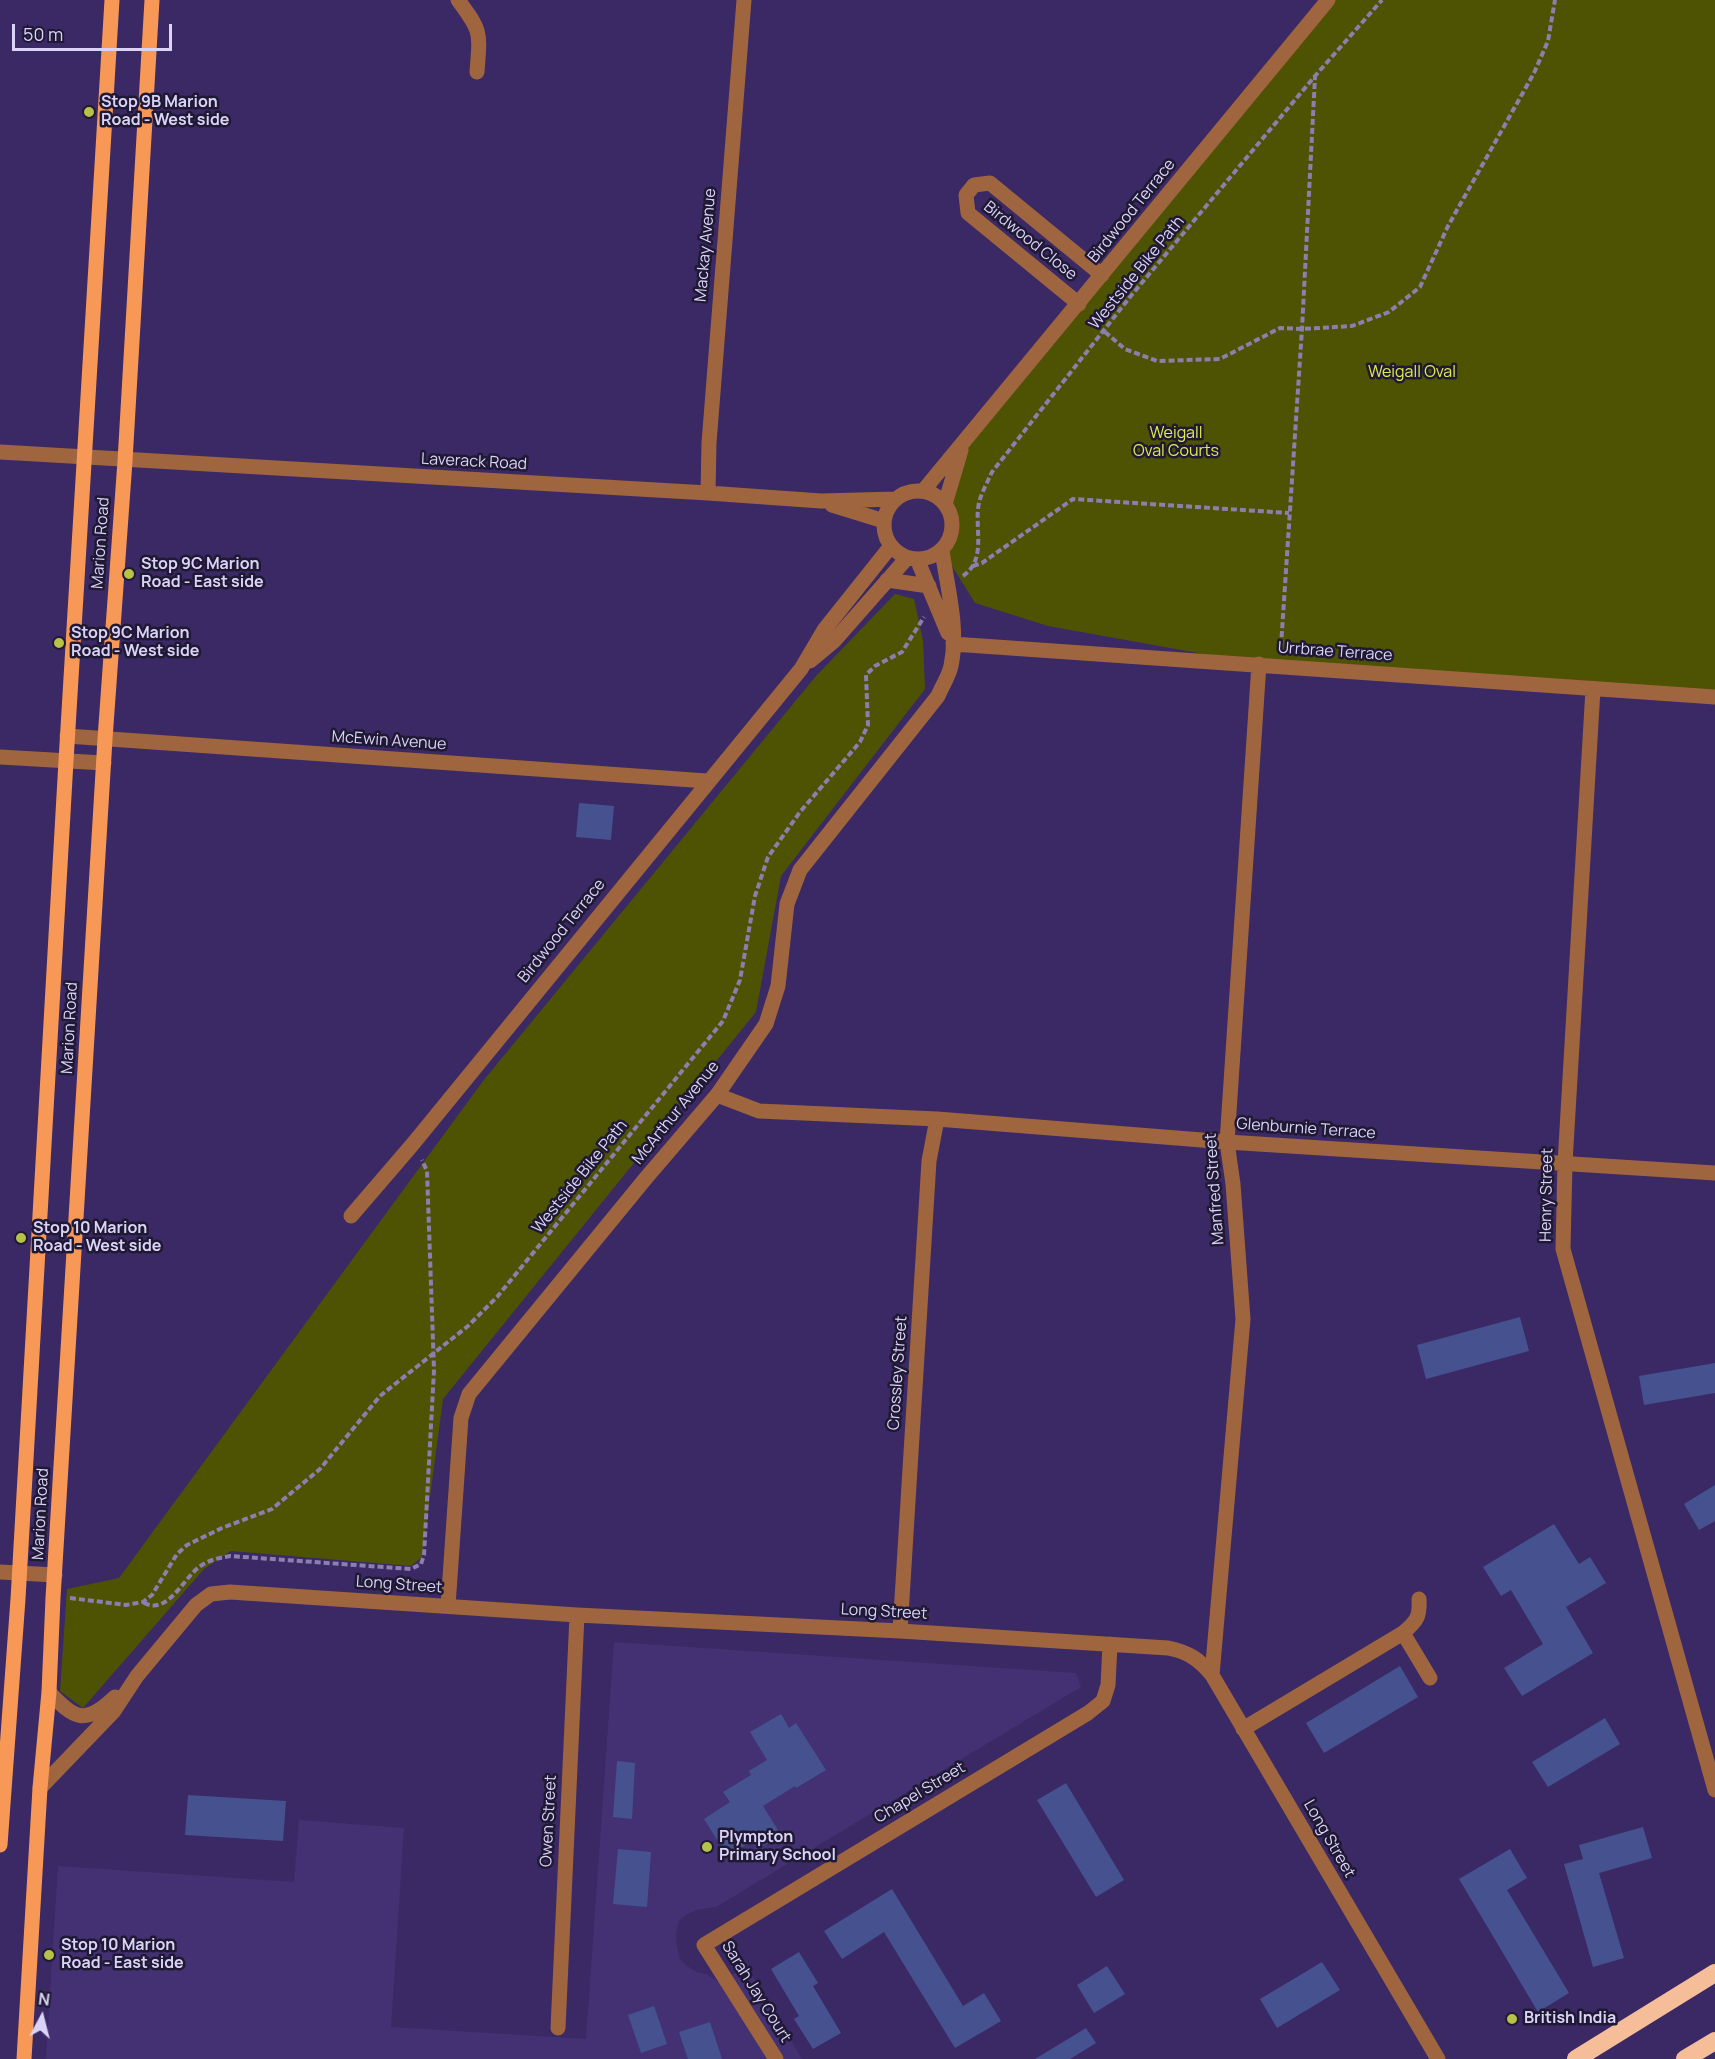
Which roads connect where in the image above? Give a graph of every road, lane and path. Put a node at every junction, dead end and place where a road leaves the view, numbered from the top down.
1 (112, 0) edge
2 (152, 0) edge
3 (458, 0) edge
4 (744, 0) edge
5 (1328, 0) edge
6 (1382, 0) edge
7 (1555, 0) edge
8 (477, 72) dead end
9 (1315, 76) junction
10 (1102, 275) junction
11 (1079, 304) junction
12 (1302, 329) junction
13 (1105, 332) junction
14 (963, 444) junction
15 (0, 452) edge
16 (85, 458) junction
17 (125, 460) junction
18 (923, 491) junction
19 (708, 493) junction
20 (896, 499) junction
21 (821, 501) junction
22 (945, 504) junction
23 (1289, 513) junction
24 (884, 521) junction
25 (891, 546) junction
26 (942, 550) junction
27 (912, 558) junction
28 (972, 566) junction
29 (886, 580) junction
30 (956, 580) dead end
31 (929, 586) junction
32 (928, 607) dead end
33 (953, 644) junction
34 (1281, 646) dead end
35 (1259, 664) junction
36 (801, 669) junction
37 (1593, 689) junction
38 (1715, 697) edge
39 (68, 736) junction
40 (105, 739) junction
41 (0, 757) edge
42 (66, 761) junction
43 (104, 763) junction
44 (707, 781) junction
45 (717, 1095) junction
46 (937, 1119) junction
47 (1227, 1142) junction
48 (412, 1145) junction
49 (1565, 1163) junction
50 (1715, 1173) edge
51 (351, 1216) dead end
52 (433, 1353) junction
53 (0, 1572) edge
54 (19, 1574) junction
55 (55, 1575) junction
56 (72, 1598) dead end
57 (1419, 1599) dead end
58 (143, 1602) junction
59 (448, 1606) junction
60 (577, 1615) junction
61 (900, 1630) junction
62 (1403, 1633) junction
63 (1110, 1644) junction
64 (6, 1667) edge
65 (1212, 1675) junction
66 (137, 1676) junction
67 (1430, 1678) dead end
68 (49, 1692) junction
69 (1243, 1729) junction
70 (40, 1788) junction
71 (1715, 1790) edge
72 (0, 1845) edge
73 (704, 1945) joint
74 (1715, 1973) edge
75 (558, 2028) dead end
76 (1715, 2041) edge
77 (24, 2059) edge
78 (776, 2059) edge
79 (1438, 2059) edge
80 (1576, 2059) edge
81 (1685, 2059) edge

1 - 16 main road, Marion Road
2 - 17 main road, Marion Road
3 - 8 street
4 - 19 street, Mackay Avenue
5 - 10 street, Birdwood Terrace
6 - 9 path, Westside Bike Path
7 - 12 path
9 - 12 path
9 - 13 path, Westside Bike Path
10 - 11 street, Birdwood Terrace
10 - 11 street, Birdwood Close
11 - 14 street, Birdwood Terrace
12 - 13 path
12 - 23 path
13 - 28 path, Westside Bike Path
14 - 18 street, Birdwood Terrace
14 - 22 street, Birdwood Terrace
15 - 16 street, Laverack Road
16 - 17 street, Laverack Road
16 - 39 main road, Marion Road
17 - 19 street, Laverack Road
17 - 40 main road, Marion Road
18 - 20 street
18 - 22 street
19 - 21 street, Laverack Road
20 - 21 street, Laverack Road
20 - 24 street
21 - 24 street, Laverack Road
22 - 26 street
23 - 28 path
23 - 34 path
24 - 25 street
25 - 27 street
25 - 36 street, Birdwood Terrace
26 - 27 street
26 - 33 street, McArthur Avenue
27 - 29 street, Birdwood Terrace
27 - 31 street
28 - 30 path
29 - 31 street
29 - 36 street, Birdwood Terrace
31 - 33 street
32 - 52 path, Westside Bike Path
33 - 35 street, Urrbrae Terrace
33 - 45 street, McArthur Avenue
35 - 37 street, Urrbrae Terrace
35 - 47 street, Manfred Street
36 - 44 street, Birdwood Terrace
37 - 38 street, Urrbrae Terrace
37 - 49 street, Henry Street
39 - 40 street, McEwin Avenue
39 - 42 main road, Marion Road
40 - 43 main road, Marion Road
40 - 44 street, McEwin Avenue
41 - 42 street
42 - 43 street
42 - 54 main road, Marion Road
43 - 55 main road, Marion Road
44 - 48 street, Birdwood Terrace
45 - 46 street, Glenburnie Terrace
45 - 59 street, McArthur Avenue
46 - 47 street, Glenburnie Terrace
46 - 61 street, Crossley Street
47 - 49 street, Glenburnie Terrace
47 - 65 street, Manfred Street
48 - 51 street, Birdwood Terrace
48 - 52 path
49 - 50 street, Glenburnie Terrace
49 - 71 street, Henry Street
52 - 58 path, Westside Bike Path
52 - 58 path
53 - 54 street
54 - 55 street
54 - 64 main road, Marion Road
55 - 68 main road, Marion Road
56 - 58 path
57 - 62 street
59 - 60 street, Long Street
59 - 66 street, Long Street
60 - 61 street, Long Street
60 - 75 street, Owen Street
61 - 63 street, Long Street
62 - 67 street
62 - 69 street
63 - 65 street, Long Street
63 - 73 street, Chapel Street
64 - 72 main road, Marion Road
65 - 69 street, Long Street
66 - 68 street, Long Street
66 - 70 street, Long Street
68 - 70 main road, Marion Road
69 - 79 street, Long Street
70 - 77 main road, Marion Road
73 - 78 street, Sarah Jay Court
74 - 80 highway
76 - 81 highway

